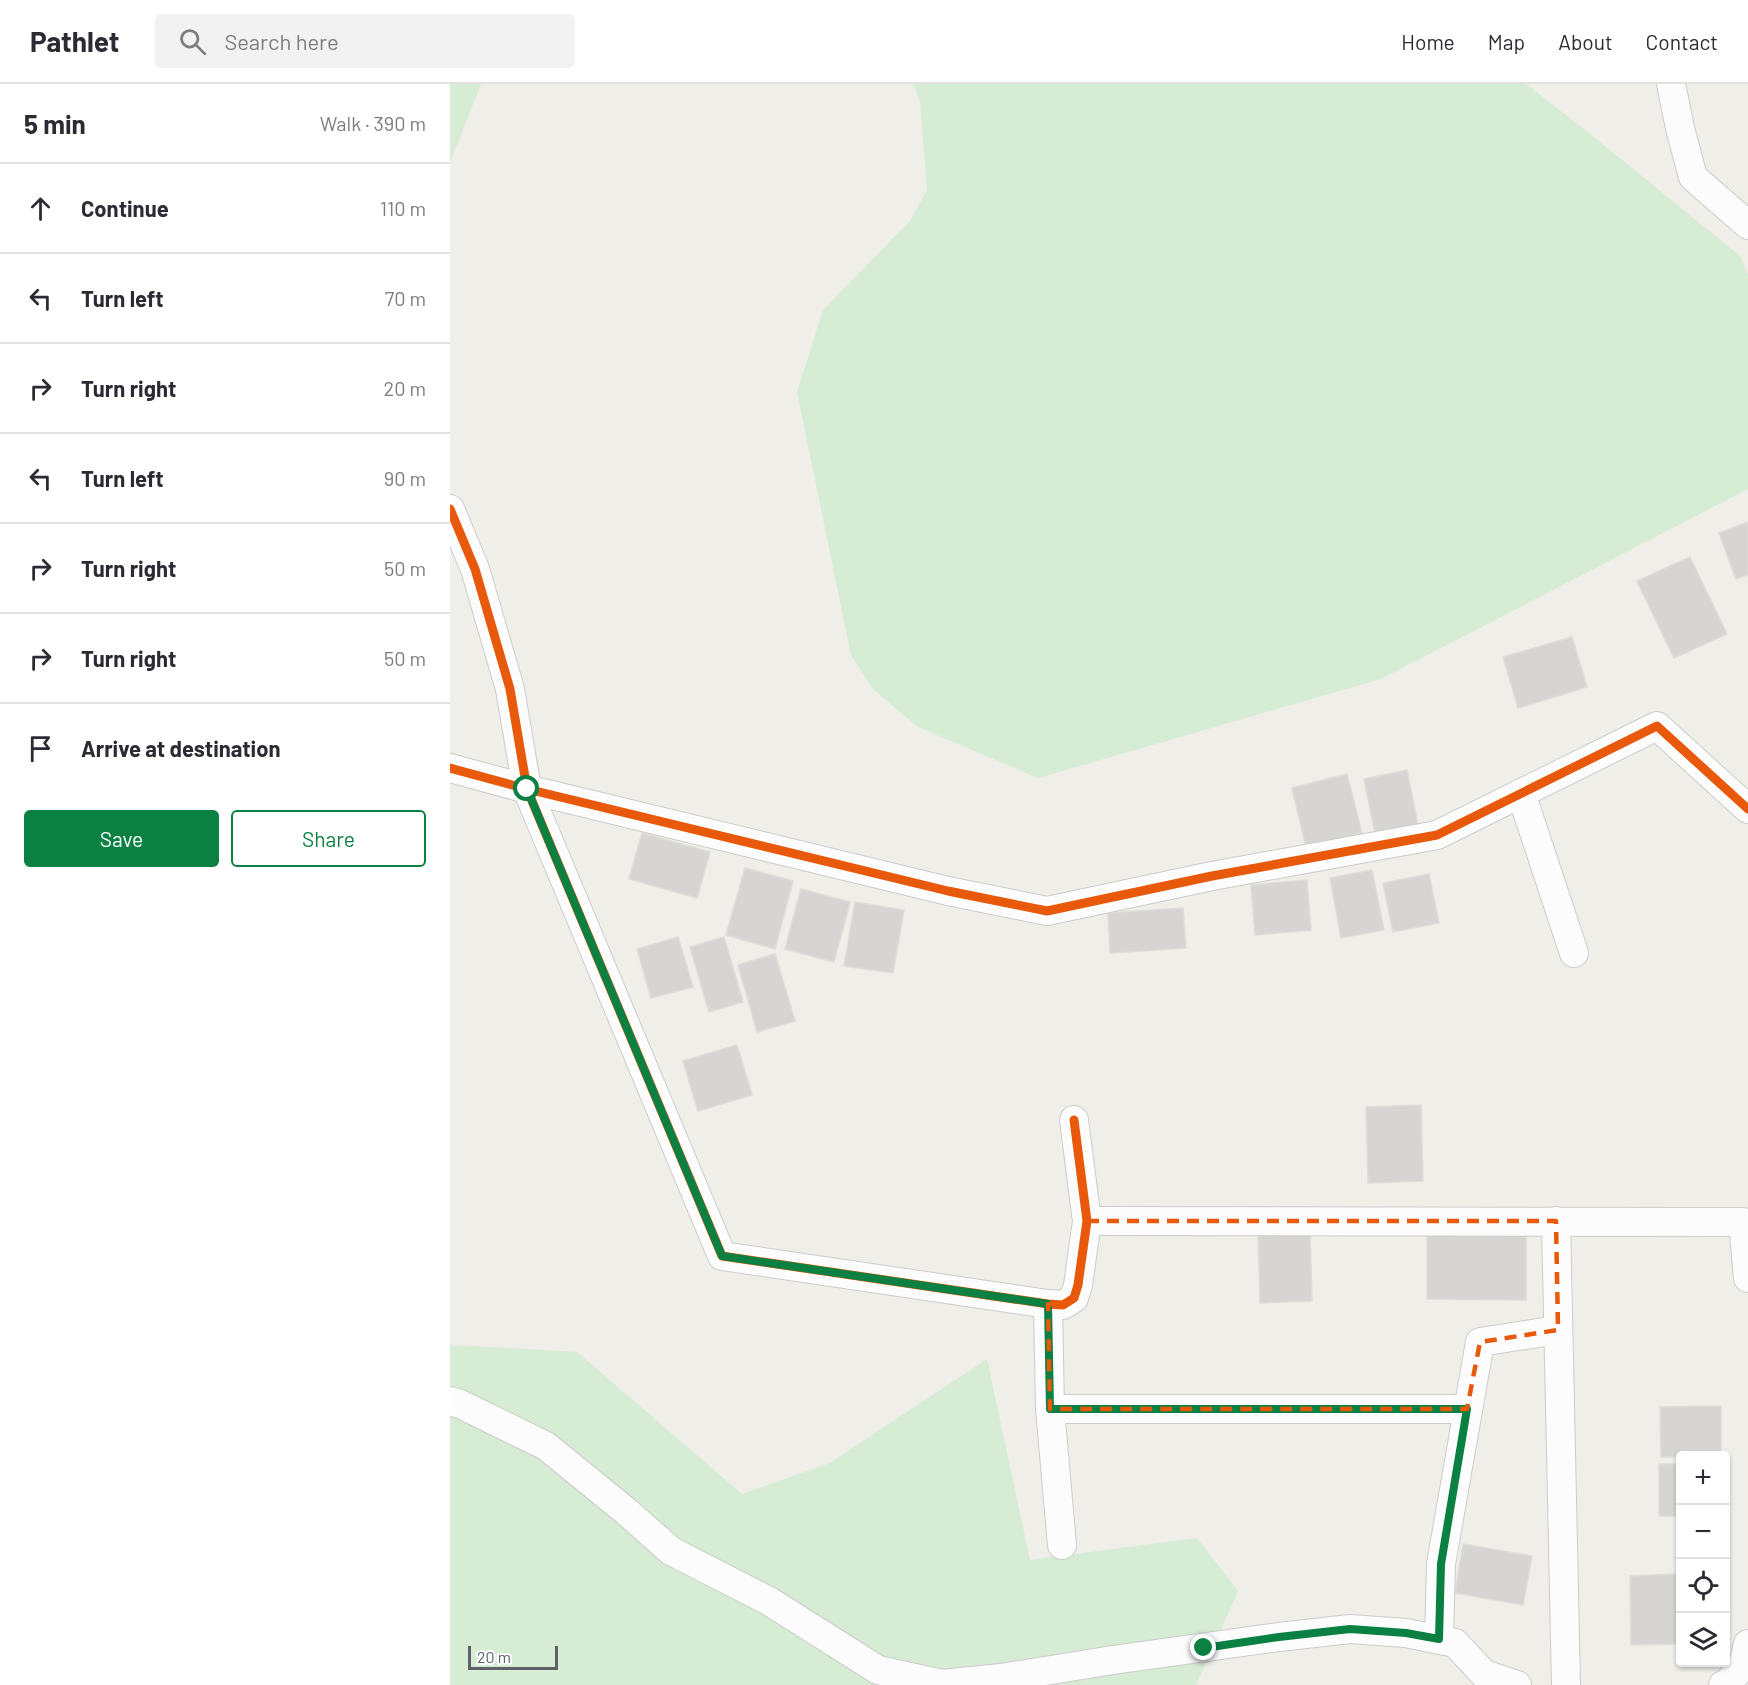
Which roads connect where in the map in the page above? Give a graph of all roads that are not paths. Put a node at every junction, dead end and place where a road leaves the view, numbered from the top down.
1 (1671, 84) edge
2 (1748, 225) edge
3 (450, 508) edge
4 (450, 768) edge
5 (527, 789) junction
6 (1521, 793) junction
7 (1748, 809) edge
8 (1574, 952) dead end
9 (1074, 1120) dead end
10 (1087, 1221) junction
11 (1556, 1221) junction
12 (1748, 1278) edge
13 (1048, 1304) junction
14 (1558, 1330) junction
15 (450, 1401) edge
16 (1050, 1409) junction
17 (1467, 1409) junction
18 (1062, 1545) dead end
19 (1439, 1639) junction
20 (1748, 1644) edge
21 (1516, 1685) edge
22 (1566, 1685) edge
23 (1724, 1685) edge

1 - 2 street
3 - 5 street
4 - 5 street
5 - 6 street
5 - 13 street
6 - 7 street
6 - 8 street
9 - 10 street
10 - 11 street
10 - 13 street
11 - 12 street
11 - 14 street
13 - 16 street
14 - 17 street
14 - 22 street
15 - 19 street
16 - 17 street
16 - 18 street
17 - 19 street
19 - 21 street
20 - 23 street

